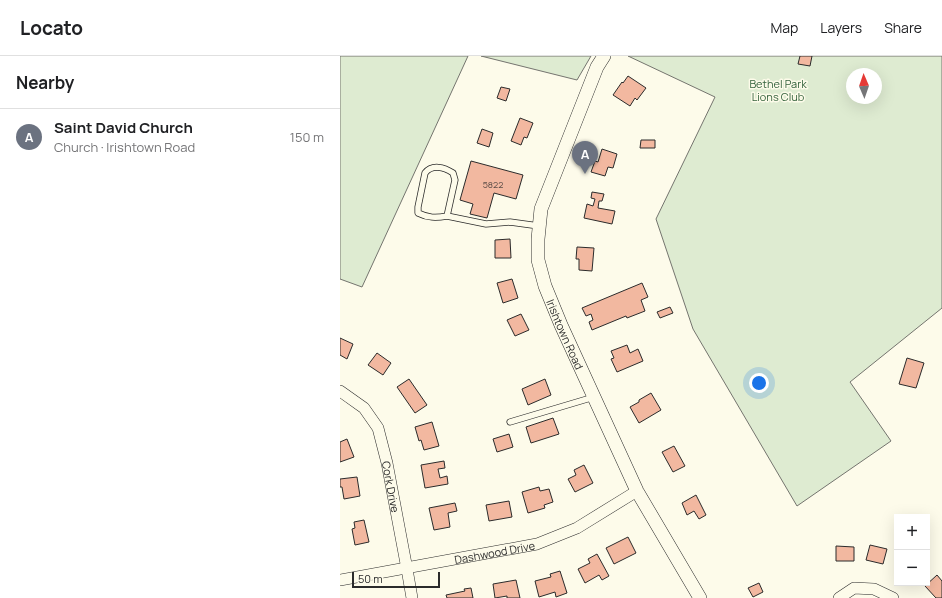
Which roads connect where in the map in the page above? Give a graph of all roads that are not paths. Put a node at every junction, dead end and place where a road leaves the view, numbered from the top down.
1 (604, 56) edge
2 (446, 216) junction
3 (539, 226) junction
4 (340, 391) edge
5 (594, 397) junction
6 (510, 422) dead end
7 (637, 491) junction
8 (407, 568) junction
9 (340, 580) edge
10 (412, 598) edge
11 (700, 598) edge
12 (839, 598) edge
13 (893, 598) edge

1 - 3 street, Irishtown Road
2 - 2 lane
2 - 3 lane
3 - 5 street, Irishtown Road
4 - 8 street, Cork Drive
5 - 6 lane
5 - 7 street, Irishtown Road
7 - 8 street, Dashwood Drive
7 - 11 street, Irishtown Road
8 - 9 street, Dashwood Drive
8 - 10 street, Cork Drive
12 - 13 street

